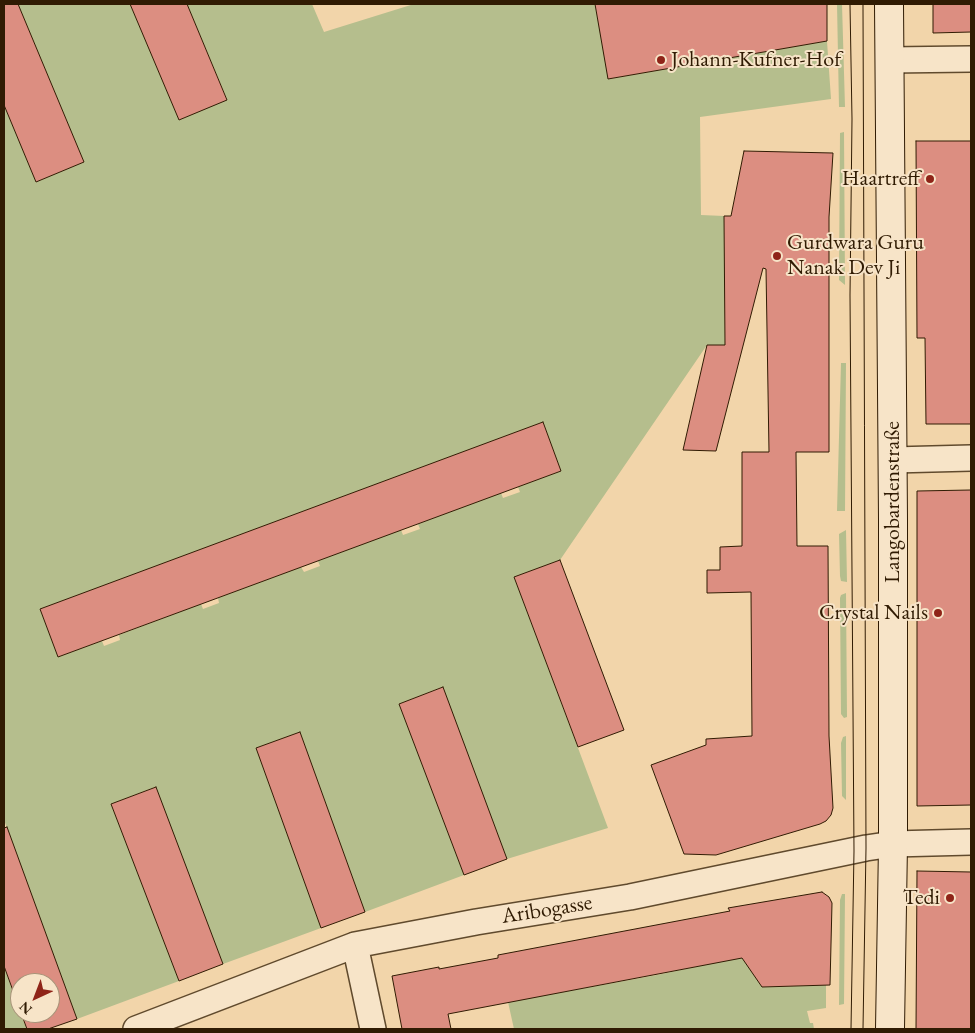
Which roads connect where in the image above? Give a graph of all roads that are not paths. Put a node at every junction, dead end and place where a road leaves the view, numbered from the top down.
1 (889, 4) edge
2 (971, 59) edge
3 (889, 60) junction
4 (971, 458) edge
5 (893, 460) junction
6 (971, 842) edge
7 (894, 844) junction
8 (355, 945) junction
9 (136, 1029) edge
10 (373, 1029) edge
11 (890, 1029) edge

1 - 3 street, Langobardenstraße
2 - 3 street
3 - 5 street, Langobardenstraße
4 - 5 street
5 - 7 street, Langobardenstraße
6 - 7 street, Aribogasse
7 - 8 street, Aribogasse
7 - 11 street, Langobardenstraße
8 - 9 street, Aribogasse
8 - 10 street

